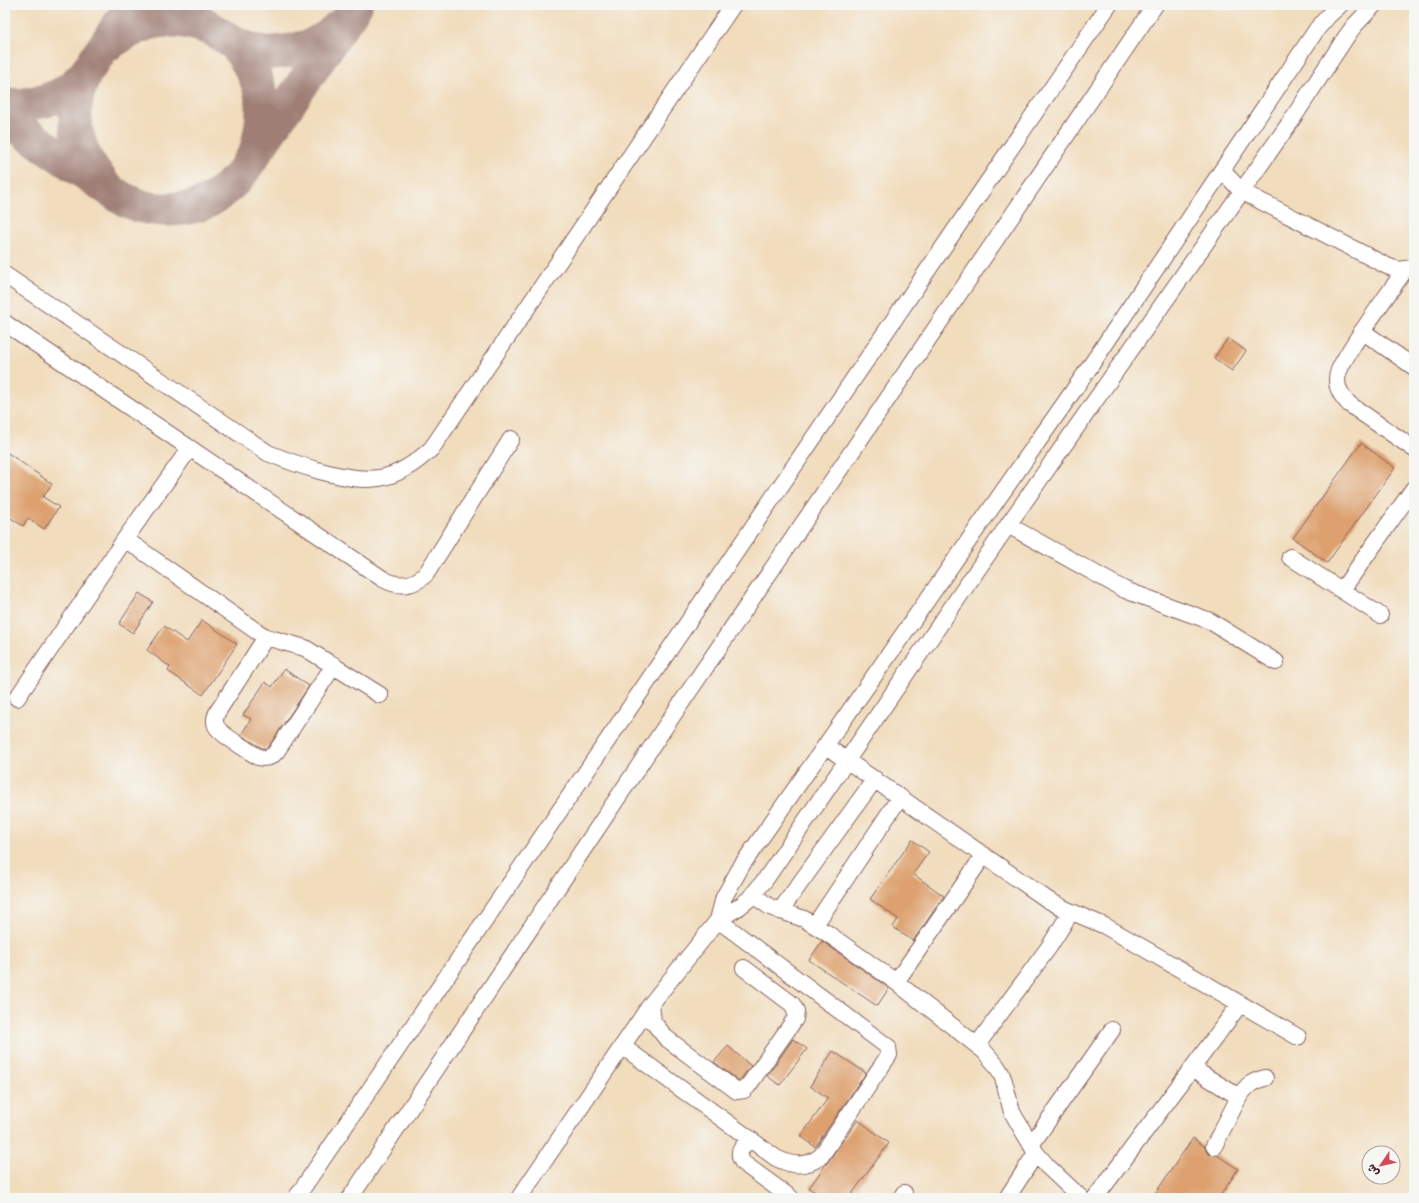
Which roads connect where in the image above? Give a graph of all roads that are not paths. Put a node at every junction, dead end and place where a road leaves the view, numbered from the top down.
1 (733, 5) edge
2 (1109, 5) edge
3 (1155, 5) edge
4 (1340, 5) edge
5 (1374, 5) edge
6 (1222, 170) junction
7 (1241, 191) junction
8 (1409, 269) edge
9 (5, 275) edge
10 (5, 323) edge
11 (1362, 331) junction
12 (1414, 367) edge
13 (511, 439) dead end
14 (190, 448) junction
15 (1414, 449) edge
16 (1414, 488) edge
17 (1008, 525) junction
18 (125, 540) junction
19 (1290, 557) dead end
20 (1342, 590) junction
21 (1380, 615) dead end
22 (266, 637) junction
23 (1276, 662) dead end
24 (334, 665) junction
25 (380, 695) dead end
26 (18, 698) dead end
27 (826, 746) junction
28 (848, 760) junction
29 (875, 779) junction
30 (900, 797) junction
31 (984, 855) junction
32 (752, 895) junction
33 (780, 911) junction
34 (1071, 912) junction
35 (718, 920) junction
36 (815, 925) junction
37 (744, 968) dead end
38 (896, 982) junction
39 (651, 1004) junction
40 (1240, 1004) junction
41 (1112, 1030) dead end
42 (1298, 1037) dead end
43 (977, 1045) junction
44 (622, 1046) junction
45 (1192, 1068) junction
46 (1265, 1078) dead end
47 (1239, 1097) junction
48 (749, 1138) junction
49 (1214, 1146) dead end
50 (1033, 1149) junction
51 (312, 1175) junction
52 (296, 1198) edge
53 (310, 1198) edge
54 (350, 1198) edge
55 (519, 1198) edge
56 (791, 1198) edge
57 (1008, 1198) edge
58 (1081, 1198) edge
59 (1095, 1198) edge

1 - 9 street
2 - 51 street
3 - 54 street
4 - 6 street
5 - 7 street
6 - 7 street
6 - 27 street
7 - 8 street
7 - 17 street
8 - 11 street
10 - 14 street
11 - 12 street
11 - 15 street
13 - 14 street
14 - 18 street
16 - 20 street
17 - 23 street
17 - 28 street
18 - 22 street
18 - 26 street
19 - 20 street
20 - 21 street
22 - 24 street
22 - 24 street
24 - 25 street
27 - 28 street
27 - 35 street
28 - 29 street
28 - 32 street
29 - 30 street
29 - 33 street
30 - 31 street
30 - 36 street
31 - 34 street
31 - 38 street
32 - 33 street
32 - 35 street
33 - 36 street
34 - 40 street
34 - 43 street
35 - 39 street
35 - 48 street
36 - 38 street
37 - 39 street
38 - 43 street
39 - 44 street
40 - 42 street
40 - 45 street
41 - 50 street
43 - 50 street
44 - 48 street
44 - 55 street
45 - 47 street
45 - 59 street
46 - 47 street
47 - 49 street
48 - 56 street
50 - 57 street
50 - 58 street
51 - 52 street
51 - 53 street

